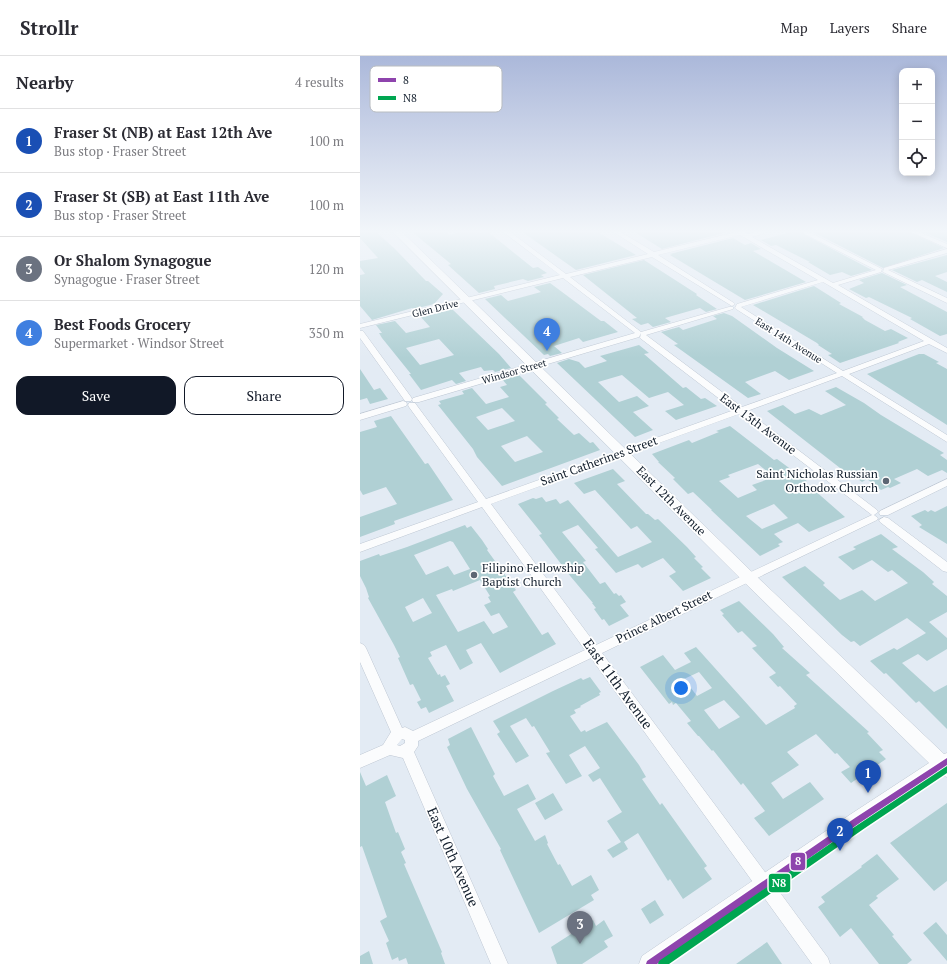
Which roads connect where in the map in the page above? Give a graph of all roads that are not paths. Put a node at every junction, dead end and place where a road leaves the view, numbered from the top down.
1 (439, 273) edge
2 (561, 273) edge
3 (575, 273) edge
4 (682, 273) edge
5 (812, 273) edge
6 (871, 273) edge
7 (889, 273) edge
8 (564, 276) junction
9 (824, 280) junction
10 (832, 285) junction
11 (466, 300) junction
12 (947, 301) edge
13 (735, 306) junction
14 (360, 328) edge
15 (640, 334) junction
16 (930, 341) junction
17 (945, 348) edge
18 (533, 366) junction
19 (842, 373) junction
20 (410, 402) junction
21 (740, 410) junction
22 (360, 417) edge
23 (947, 439) edge
24 (622, 453) junction
25 (947, 482) edge
26 (484, 503) junction
27 (879, 516) junction
28 (360, 548) edge
29 (947, 568) edge
30 (748, 577) junction
31 (360, 648) edge
32 (594, 651) junction
33 (403, 745) junction
34 (360, 762) edge
35 (945, 765) edge
36 (765, 885) junction
37 (500, 964) edge
38 (650, 964) edge
39 (822, 964) edge

1 - 11 street, East 12th Avenue
2 - 8 street, East 13th Avenue
3 - 8 street, Glen Drive
4 - 13 street, East 14th Avenue
5 - 9 street
6 - 10 street
7 - 12 street
8 - 11 street, Glen Drive
8 - 15 street, East 13th Avenue
9 - 10 street
9 - 13 street, Windsor Street
10 - 16 street
11 - 14 street, Glen Drive
11 - 18 street, East 12th Avenue
13 - 15 street, Windsor Street
13 - 19 street, East 14th Avenue
14 - 20 street, East 11th Avenue
15 - 18 street, Windsor Street
15 - 21 street, East 13th Avenue
16 - 17 street
16 - 19 street, Saint Catherines Street
18 - 20 street, Windsor Street
18 - 24 street, East 12th Avenue
19 - 21 street, Saint Catherines Street
19 - 23 street, East 14th Avenue
20 - 22 street, Windsor Street
20 - 26 street, East 11th Avenue
21 - 24 street, Saint Catherines Street
21 - 27 street, East 13th Avenue
24 - 26 street, Saint Catherines Street
24 - 30 street, East 12th Avenue
25 - 27 street, Prince Albert Street
26 - 28 street, Saint Catherines Street
26 - 32 street, East 11th Avenue
27 - 29 street, East 13th Avenue
27 - 30 street, Prince Albert Street
30 - 32 street, Prince Albert Street
30 - 35 street, East 12th Avenue
31 - 33 street
32 - 33 street, Prince Albert Street
32 - 36 street, East 11th Avenue
33 - 34 street, Prince Albert Street
33 - 37 street, East 10th Avenue
35 - 36 street
36 - 38 street
36 - 39 street, East 11th Avenue

